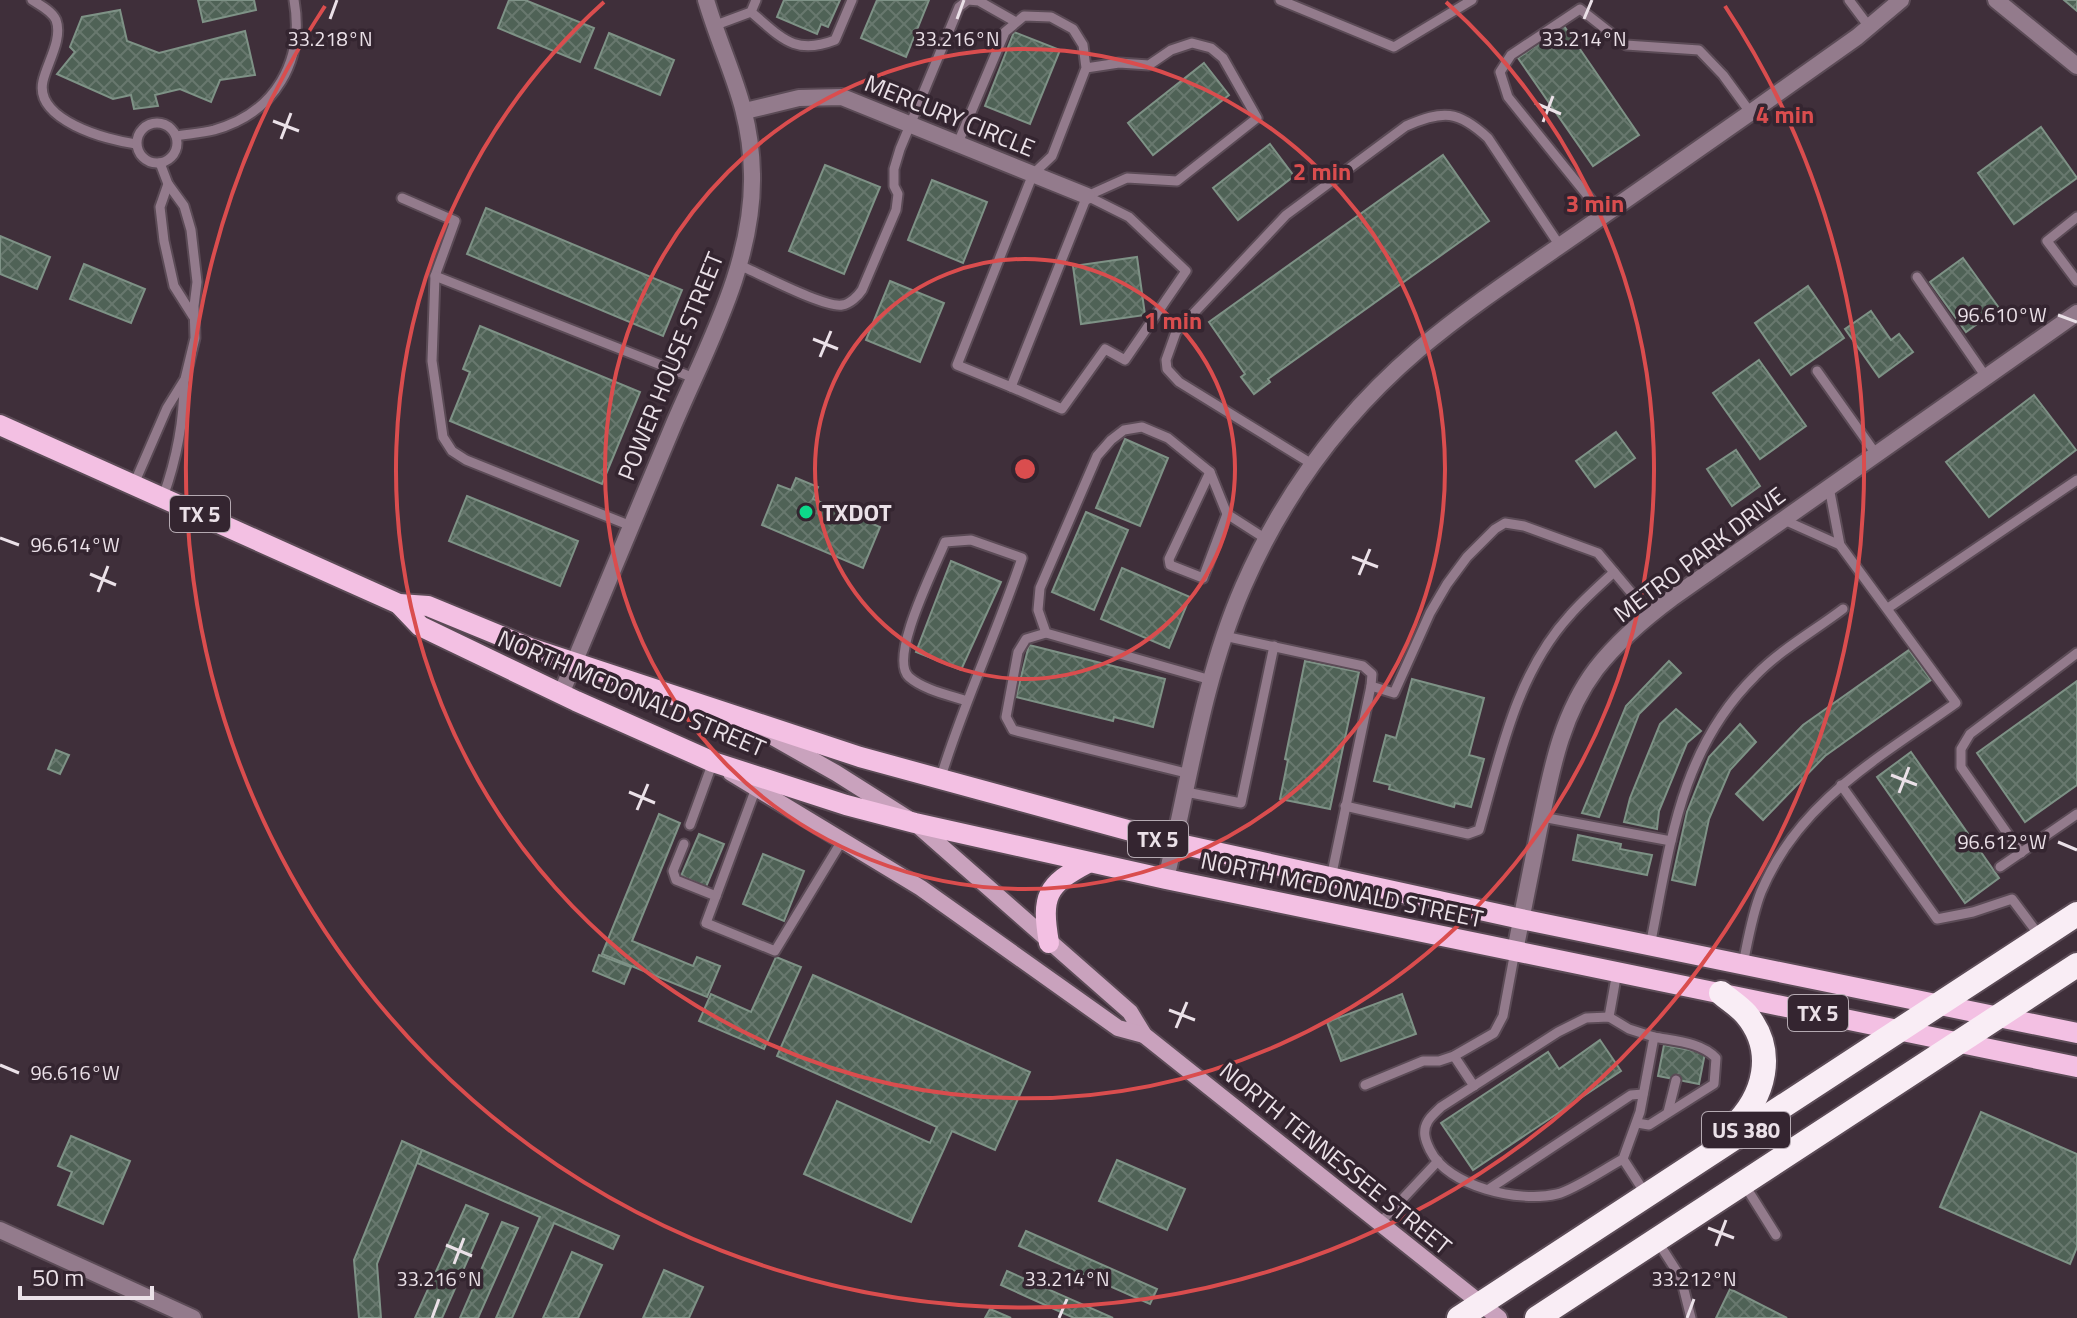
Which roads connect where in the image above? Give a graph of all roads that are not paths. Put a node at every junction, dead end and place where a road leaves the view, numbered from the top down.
1 (32, 0) edge
2 (294, 0) edge
3 (706, 0) edge
4 (756, 0) edge
5 (852, 0) edge
6 (1280, 0) edge
7 (1472, 0) edge
8 (1849, 0) edge
9 (1901, 0) edge
10 (1996, 0) edge
11 (751, 12) junction
12 (1016, 22) junction
13 (716, 25) junction
14 (1870, 28) junction
15 (2077, 66) edge
16 (1086, 68) junction
17 (745, 111) junction
18 (1750, 112) junction
19 (912, 124) junction
20 (176, 136) junction
21 (958, 143) junction
22 (136, 144) junction
23 (160, 163) junction
24 (1033, 174) junction
25 (168, 184) junction
26 (1087, 196) junction
27 (402, 198) dead end
28 (1604, 216) junction
29 (2077, 217) edge
30 (1560, 246) junction
31 (739, 265) junction
32 (435, 276) junction
33 (1917, 277) dead end
34 (2077, 281) edge
35 (2077, 313) edge
36 (194, 319) junction
37 (1817, 371) dead end
38 (1986, 377) junction
39 (694, 378) junction
40 (185, 379) junction
41 (1011, 387) junction
42 (0, 425) edge
43 (1876, 454) junction
44 (1312, 464) junction
45 (1210, 472) junction
46 (2077, 480) edge
47 (134, 484) junction
48 (1829, 487) junction
49 (163, 497) junction
50 (1227, 514) junction
51 (1784, 520) junction
52 (631, 526) junction
53 (1266, 539) junction
54 (1840, 545) junction
55 (1614, 572) junction
56 (399, 604) junction
57 (1888, 608) junction
58 (1843, 609) dead end
59 (1650, 615) junction
60 (1046, 633) junction
61 (1224, 636) junction
62 (1274, 646) junction
63 (2077, 653) edge
64 (574, 663) junction
65 (1211, 680) junction
66 (1371, 686) junction
67 (561, 694) junction
68 (967, 701) junction
69 (741, 719) junction
70 (713, 762) junction
71 (1190, 774) junction
72 (940, 780) junction
73 (1841, 785) junction
74 (756, 788) junction
75 (1186, 792) junction
76 (1345, 806) junction
77 (2077, 814) edge
78 (1542, 817) junction
79 (915, 823) junction
80 (690, 825) dead end
81 (843, 839) junction
82 (1671, 841) junction
83 (1175, 843) junction
84 (684, 844) dead end
85 (2021, 853) junction
86 (1088, 863) junction
87 (2000, 867) dead end
88 (1331, 878) junction
89 (1166, 879) junction
90 (716, 896) junction
91 (2077, 914) edge
92 (1521, 919) junction
93 (2040, 938) junction
94 (1049, 943) junction
95 (1650, 946) junction
96 (1515, 951) junction
97 (2077, 965) edge
98 (1743, 966) junction
99 (1617, 972) junction
100 (1721, 993) junction
101 (1936, 1005) junction
102 (1609, 1017) junction
103 (1998, 1017) junction
104 (1898, 1030) junction
105 (2077, 1033) edge
106 (1144, 1035) junction
107 (1654, 1037) junction
108 (1959, 1043) junction
109 (1454, 1056) junction
110 (2077, 1067) edge
111 (1676, 1080) dead end
112 (1365, 1085) dead end
113 (1474, 1086) junction
114 (1643, 1094) junction
115 (1668, 1112) junction
116 (1637, 1123) junction
117 (1623, 1159) junction
118 (1438, 1161) junction
119 (1696, 1163) junction
120 (1744, 1184) junction
121 (1489, 1189) junction
122 (1647, 1196) junction
123 (1379, 1224) junction
124 (0, 1230) edge
125 (1776, 1235) dead end
126 (1657, 1241) junction
127 (1490, 1311) edge
128 (193, 1318) edge
129 (1459, 1318) edge
130 (1537, 1318) edge
131 (1691, 1318) edge

1 - 22 lane
2 - 20 lane
3 - 13 street, POWER HOUSE STREET
4 - 11 lane
5 - 11 lane
6 - 7 lane
8 - 14 lane
9 - 14 street
10 - 15 street
11 - 13 lane
12 - 16 lane
12 - 19 lane
12 - 21 lane
13 - 17 street, POWER HOUSE STREET
14 - 18 street
16 - 24 lane
16 - 26 lane
17 - 19 street, MERCURY CIRCLE
17 - 31 street, POWER HOUSE STREET
18 - 28 street
18 - 28 lane
19 - 21 street, MERCURY CIRCLE
19 - 31 lane
20 - 22 lane
20 - 23 lane
21 - 24 street, MERCURY CIRCLE
22 - 23 lane
23 - 25 lane
24 - 26 street, MERCURY CIRCLE
24 - 41 lane
25 - 36 lane
25 - 36 lane
26 - 41 lane
26 - 41 lane
27 - 32 lane
28 - 30 street
29 - 34 lane
30 - 44 street
30 - 44 lane
31 - 39 street, POWER HOUSE STREET
32 - 39 lane
32 - 52 lane
33 - 38 lane
35 - 38 street, METRO PARK DRIVE
36 - 40 lane
37 - 43 lane
38 - 43 street, METRO PARK DRIVE
39 - 52 street, POWER HOUSE STREET
40 - 47 lane
40 - 49 lane
42 - 47 main road, NORTH MCDONALD STREET / TX 5
43 - 48 street, METRO PARK DRIVE
44 - 53 street
45 - 50 lane
45 - 50 lane
45 - 60 lane
46 - 57 lane
47 - 49 main road, NORTH MCDONALD STREET / TX 5
48 - 51 street, METRO PARK DRIVE
48 - 54 lane
49 - 56 main road, NORTH MCDONALD STREET / TX 5
50 - 53 lane
51 - 54 lane
51 - 59 street, METRO PARK DRIVE
52 - 64 street, POWER HOUSE STREET
53 - 61 street
54 - 57 lane
55 - 59 lane
55 - 66 lane
55 - 76 lane
56 - 64 main road, NORTH MCDONALD STREET / TX 5
56 - 67 main road, NORTH MCDONALD STREET / TX 5
57 - 73 lane
58 - 82 lane
59 - 78 street, METRO PARK DRIVE
60 - 65 lane
60 - 71 lane
61 - 62 lane
61 - 65 street
62 - 66 lane
62 - 75 lane
63 - 85 lane
64 - 67 street, POWER HOUSE STREET
64 - 69 main road, NORTH MCDONALD STREET / TX 5
65 - 71 street
66 - 76 lane
67 - 70 main road, NORTH MCDONALD STREET / TX 5
68 - 68 lane
68 - 72 lane
69 - 72 main road, NORTH MCDONALD STREET / TX 5
69 - 79 street
70 - 74 street
70 - 79 main road, NORTH MCDONALD STREET / TX 5
70 - 80 lane
71 - 75 street
72 - 83 main road, NORTH MCDONALD STREET / TX 5
73 - 93 lane
73 - 98 lane
74 - 81 street
74 - 90 lane
75 - 83 street
76 - 88 lane
77 - 85 lane
78 - 82 lane
78 - 92 street, METRO PARK DRIVE
79 - 86 main road, NORTH MCDONALD STREET / TX 5
79 - 94 street
81 - 90 lane
81 - 106 street
82 - 95 lane
83 - 88 main road, NORTH MCDONALD STREET / TX 5
83 - 89 street
84 - 90 lane
85 - 87 lane
86 - 89 main road, NORTH MCDONALD STREET / TX 5
86 - 94 main road
88 - 92 main road, NORTH MCDONALD STREET / TX 5
89 - 96 main road, NORTH MCDONALD STREET / TX 5
91 - 93 highway, US 380
92 - 95 main road, NORTH MCDONALD STREET / TX 5
92 - 96 street, METRO PARK DRIVE
93 - 101 highway, US 380
94 - 106 street
95 - 98 main road, NORTH MCDONALD STREET / TX 5
96 - 99 main road, NORTH MCDONALD STREET / TX 5
96 - 109 lane
97 - 103 highway, US 380
98 - 101 main road, NORTH MCDONALD STREET / TX 5
99 - 100 main road, NORTH MCDONALD STREET / TX 5
99 - 102 lane
100 - 104 main road, NORTH MCDONALD STREET / TX 5
100 - 119 highway
101 - 103 main road, NORTH MCDONALD STREET / TX 5
101 - 104 highway, US 380
102 - 107 lane
102 - 113 lane
103 - 105 main road, NORTH MCDONALD STREET / TX 5
103 - 108 highway, US 380
104 - 108 main road, NORTH MCDONALD STREET / TX 5
104 - 119 highway, US 380
106 - 123 street, NORTH TENNESSEE STREET
107 - 114 lane
107 - 115 lane
108 - 110 main road, NORTH MCDONALD STREET / TX 5
108 - 120 highway, US 380
109 - 112 lane
109 - 113 lane
111 - 115 lane
113 - 118 lane
114 - 116 lane
114 - 121 lane
115 - 116 lane
116 - 117 lane
117 - 121 lane
117 - 122 lane
118 - 121 lane
118 - 123 lane
119 - 122 highway, US 380
120 - 125 lane
120 - 126 highway, US 380
122 - 127 highway, US 380
123 - 127 street, NORTH TENNESSEE STREET
124 - 128 street
126 - 130 highway, US 380
126 - 131 lane
127 - 129 highway, US 380

